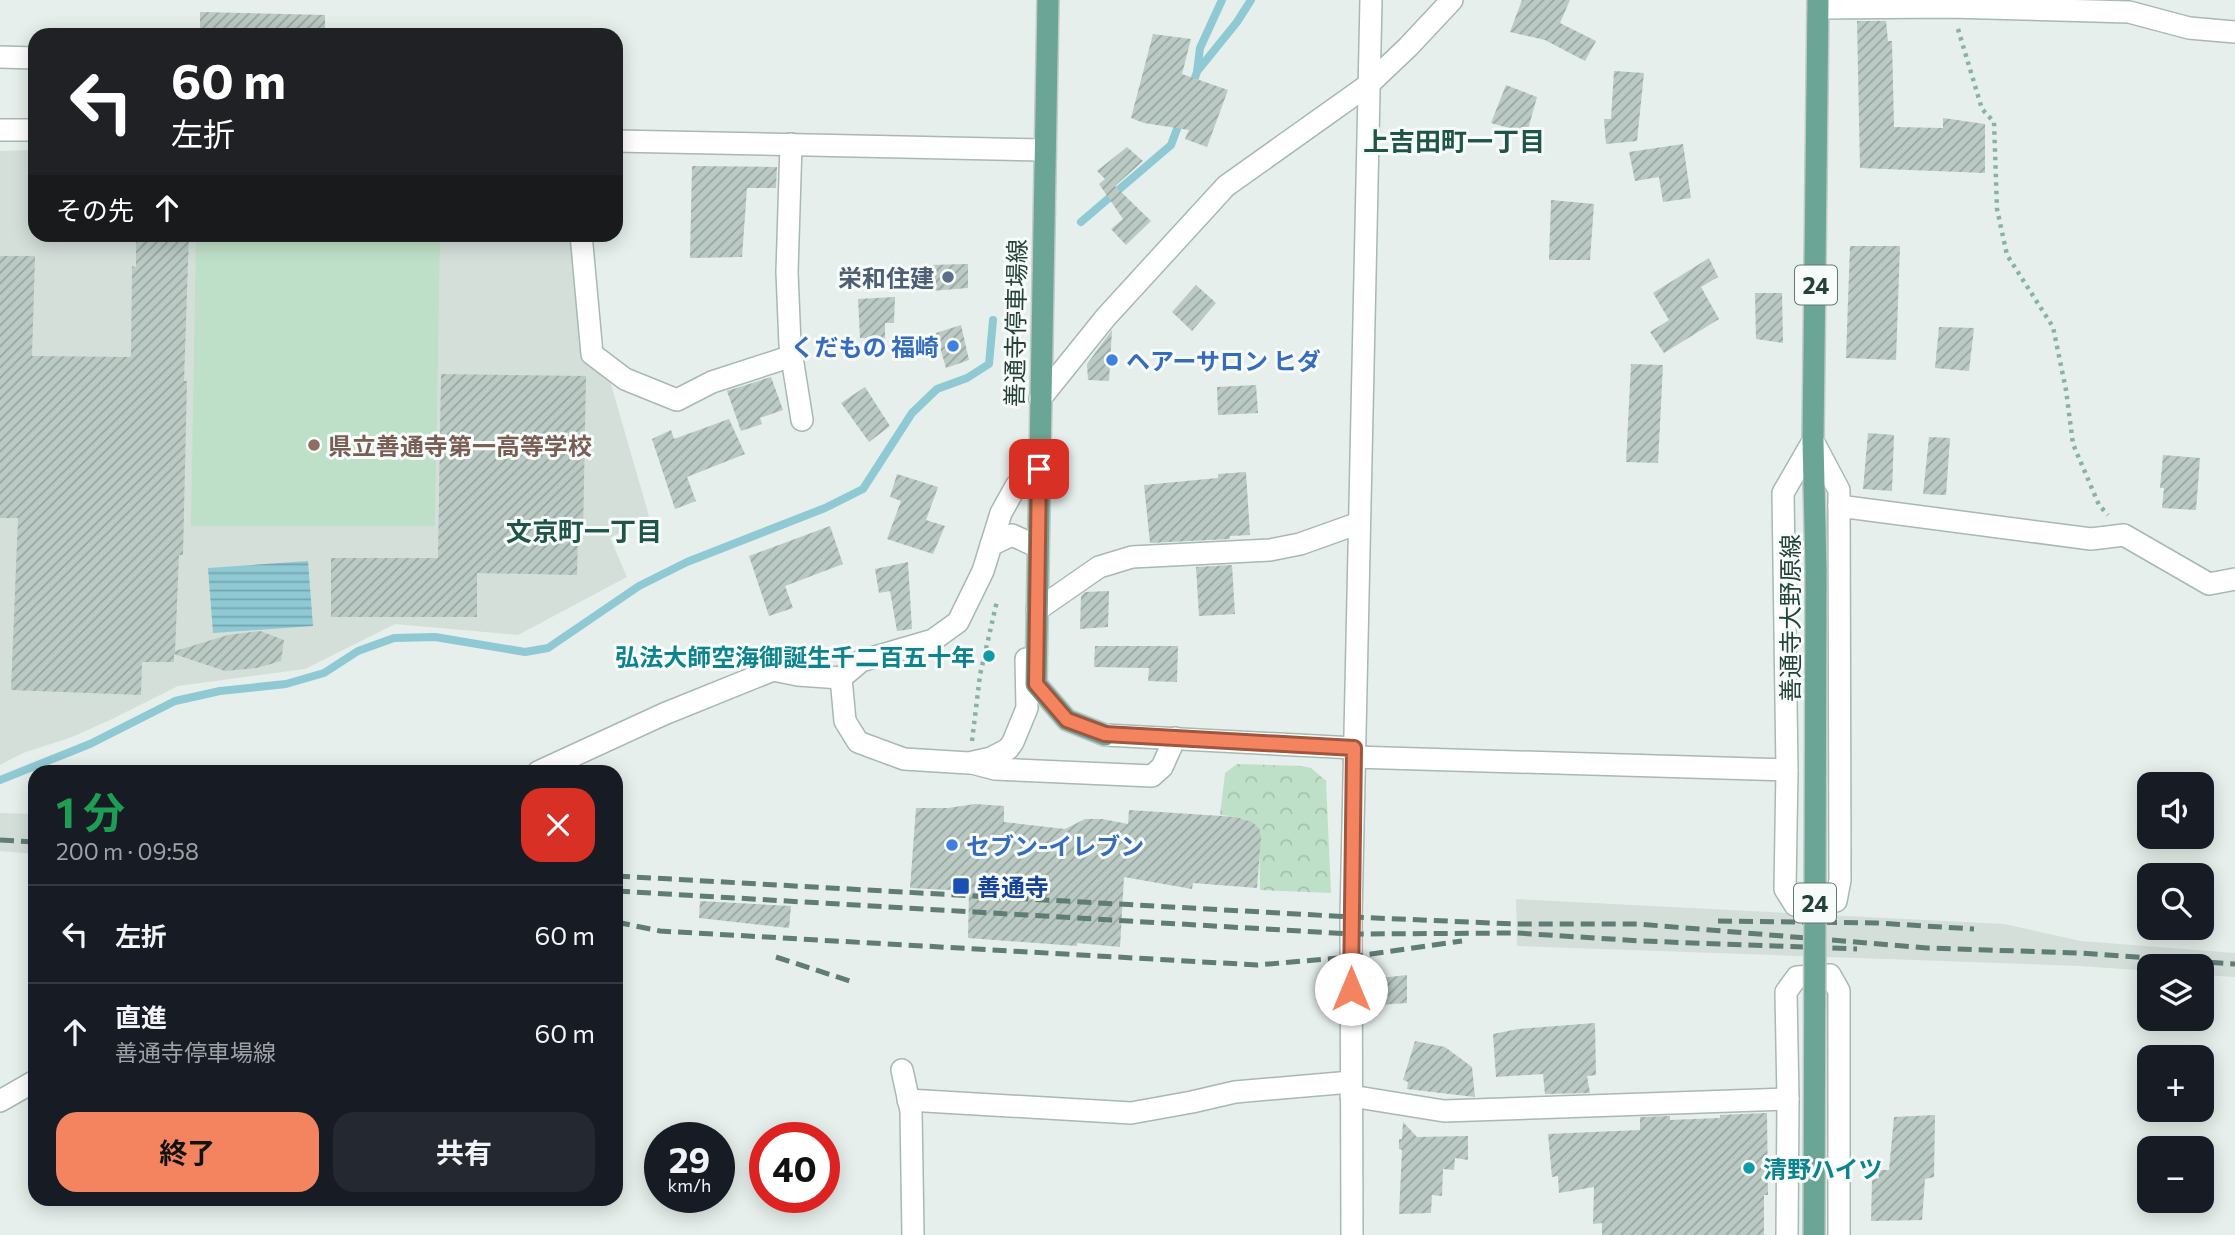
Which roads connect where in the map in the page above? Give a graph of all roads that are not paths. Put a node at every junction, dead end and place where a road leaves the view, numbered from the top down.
1 (1048, 0) edge
2 (1371, 0) edge
3 (1452, 0) edge
4 (1818, 4) edge
5 (2235, 32) edge
6 (0, 57) edge
7 (28, 58) edge
8 (1368, 85) junction
9 (0, 130) edge
10 (28, 130) edge
11 (623, 141) edge
12 (791, 144) junction
13 (1044, 150) junction
14 (582, 242) edge
15 (792, 356) junction
16 (1040, 399) junction
17 (802, 420) dead end
18 (1813, 441) junction
19 (1039, 469) junction
20 (1839, 506) junction
21 (1359, 523) junction
22 (991, 545) junction
23 (1038, 547) junction
24 (2235, 579) edge
25 (1037, 610) junction
26 (1037, 635) junction
27 (841, 678) junction
28 (1105, 734) joint
29 (1175, 738) junction
30 (1354, 752) junction
31 (970, 754) junction
32 (553, 765) edge
33 (1787, 770) junction
34 (902, 1070) dead end
35 (28, 1085) edge
36 (1351, 1089) junction
37 (1788, 1099) junction
38 (908, 1100) junction
39 (0, 1101) edge
40 (914, 1235) edge
41 (1352, 1235) edge
42 (1787, 1235) edge
43 (1814, 1235) edge
44 (1839, 1235) edge

1 - 13 main road, 善通寺停車場線
2 - 8 street
3 - 8 street
4 - 5 street
4 - 18 main road, 善通寺大野原線 / 24
6 - 7 street
8 - 16 street
8 - 21 street
9 - 10 street
11 - 12 street
12 - 13 street
12 - 15 street
13 - 16 main road, 善通寺停車場線
14 - 15 street
15 - 17 street
16 - 19 main road, 善通寺停車場線
18 - 20 street
18 - 33 street
18 - 43 main road, 善通寺大野原線 / 24, bridge
19 - 22 street
19 - 23 main road, 善通寺停車場線
20 - 24 street
20 - 33 street
21 - 25 street
21 - 30 street
22 - 23 street
22 - 27 street
23 - 25 main road, 善通寺停車場線
25 - 26 main road, 善通寺停車場線
26 - 28 main road, 善通寺停車場線
26 - 31 street
27 - 31 street
27 - 32 street
28 - 29 street
29 - 30 street
29 - 31 street
30 - 33 street
30 - 36 street
34 - 38 street
35 - 39 street
36 - 37 street
36 - 38 street
36 - 41 street
37 - 42 street
37 - 44 street
38 - 40 street

